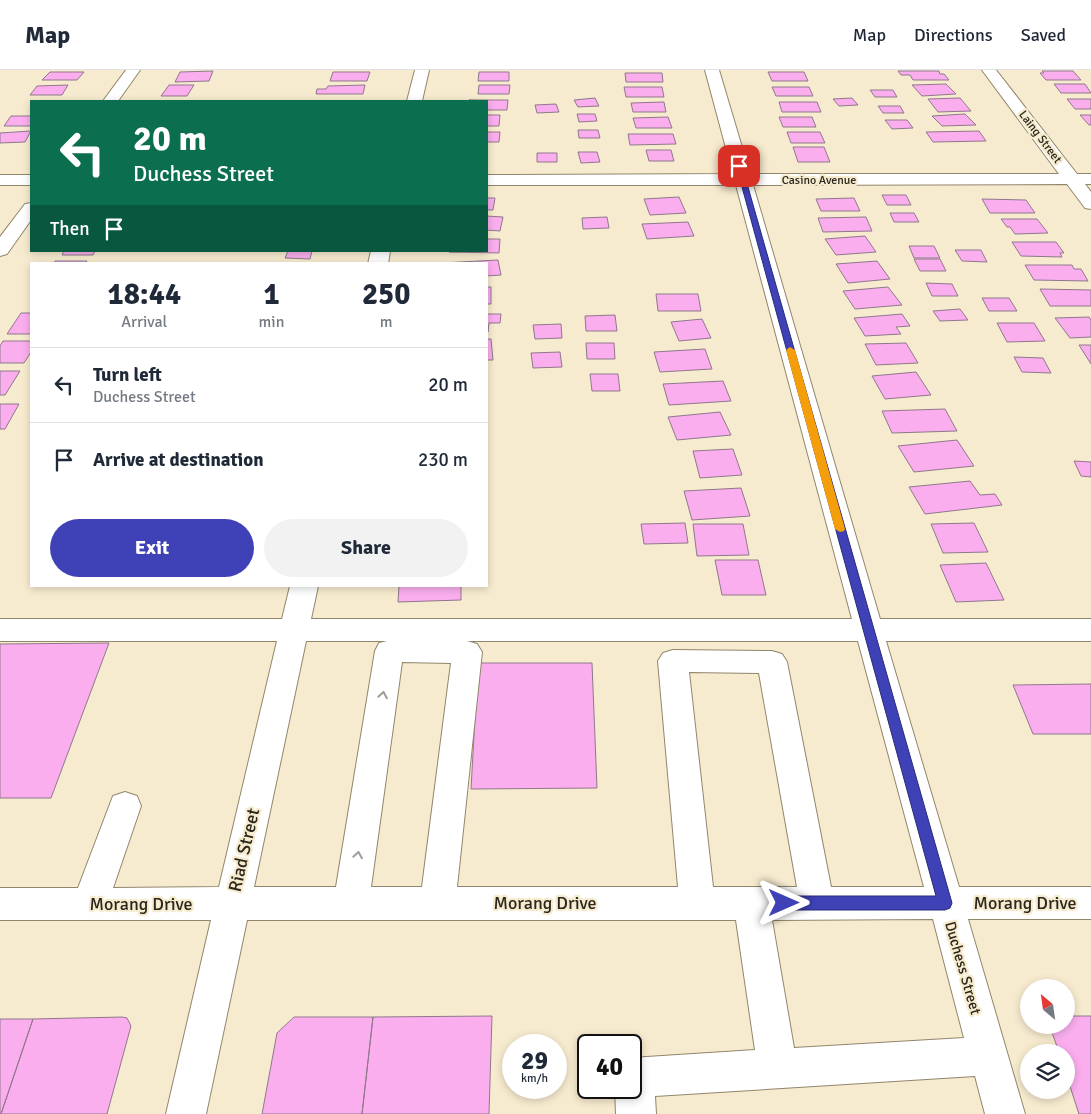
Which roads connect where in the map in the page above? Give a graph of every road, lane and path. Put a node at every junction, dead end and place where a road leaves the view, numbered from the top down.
1 (133, 70) edge
2 (422, 70) edge
3 (712, 70) edge
4 (989, 70) edge
5 (111, 100) edge
6 (415, 100) edge
7 (1072, 179) junction
8 (1091, 179) edge
9 (0, 180) edge
10 (30, 180) edge
11 (488, 180) edge
12 (743, 180) junction
13 (1091, 204) edge
14 (30, 209) edge
15 (0, 250) edge
16 (304, 587) edge
17 (295, 629) junction
18 (0, 630) edge
19 (868, 630) junction
20 (1091, 630) edge
21 (124, 806) dead end
22 (438, 902) junction
23 (351, 903) junction
24 (697, 903) junction
25 (751, 903) junction
26 (817, 903) junction
27 (945, 903) junction
28 (1091, 903) edge
29 (0, 904) edge
30 (89, 904) junction
31 (232, 904) junction
32 (989, 1056) junction
33 (778, 1069) junction
34 (186, 1114) edge
35 (636, 1114) edge
36 (1005, 1114) edge

1 - 5 street
2 - 6 street
3 - 12 street, Duchess Street
4 - 7 street, Laing Street
7 - 8 street, Casino Avenue
7 - 12 street, Casino Avenue
7 - 13 street, Laing Street
9 - 10 street
11 - 12 street, Casino Avenue
12 - 19 street, Duchess Street
14 - 15 street
16 - 17 street, Riad Street
17 - 18 street
17 - 19 street
17 - 31 street, Riad Street
19 - 20 street
19 - 27 street, Duchess Street
21 - 30 street
22 - 23 street, Morang Drive
23 -> 22 street
22 - 24 street, Morang Drive
23 - 31 street, Morang Drive
24 - 25 street, Morang Drive
24 - 26 street
25 - 26 street, Morang Drive
25 - 33 street
26 - 27 street, Morang Drive
27 - 28 street, Morang Drive
27 - 32 street, Duchess Street
29 - 30 street, Morang Drive
30 - 31 street, Morang Drive
31 - 34 street, Riad Street
32 - 33 street
32 - 36 street, Duchess Street
33 - 35 street

